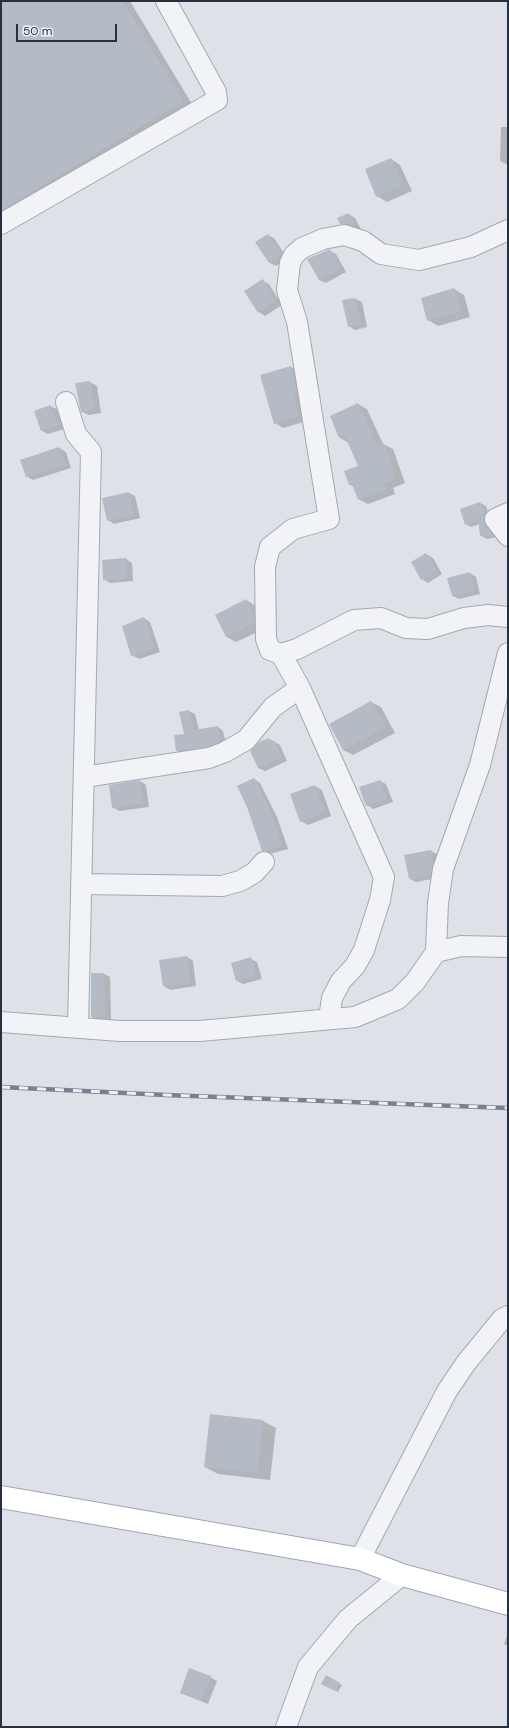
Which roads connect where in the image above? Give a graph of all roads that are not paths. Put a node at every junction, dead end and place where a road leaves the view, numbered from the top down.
1 (166, 1) edge
2 (1, 224) edge
3 (508, 230) edge
4 (66, 402) dead end
5 (508, 513) edge
6 (508, 536) edge
7 (508, 617) edge
8 (508, 653) edge
9 (282, 654) junction
10 (300, 688) junction
11 (84, 777) junction
12 (264, 862) dead end
13 (81, 884) junction
14 (508, 947) edge
15 (436, 952) junction
16 (329, 1019) junction
17 (1, 1022) edge
18 (78, 1028) junction
19 (508, 1316) edge
20 (1, 1498) edge
21 (360, 1560) junction
22 (402, 1575) junction
23 (508, 1604) edge
24 (286, 1727) edge

1 - 2 street
3 - 9 street
4 - 11 street
5 - 6 street
7 - 9 street
8 - 15 street
9 - 10 street
10 - 11 street
10 - 16 street
11 - 13 street
12 - 13 street
13 - 18 street
14 - 15 street
15 - 16 street
16 - 18 street
17 - 18 street
19 - 21 street
20 - 21 main road
21 - 22 main road
22 - 23 main road
22 - 24 street

